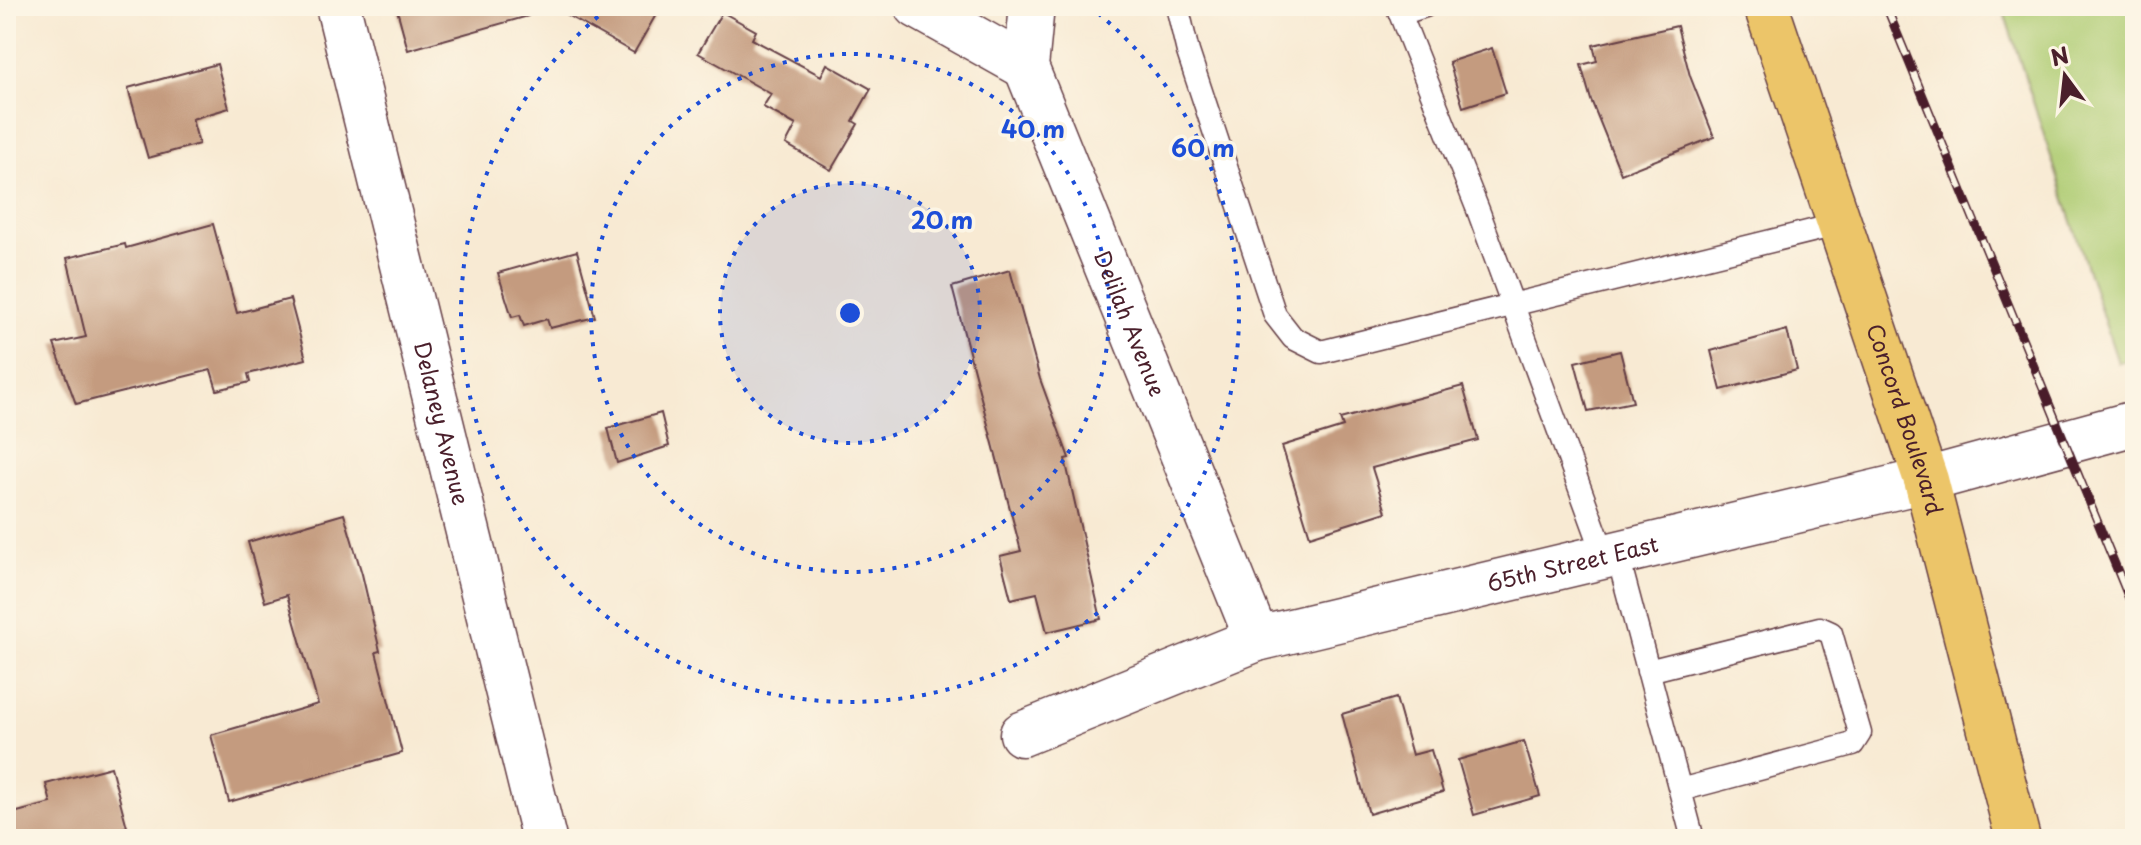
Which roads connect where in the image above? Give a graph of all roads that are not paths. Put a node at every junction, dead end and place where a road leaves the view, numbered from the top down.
1 (338, 6) edge
2 (917, 6) edge
3 (1032, 6) edge
4 (1177, 6) edge
5 (1425, 6) edge
6 (1766, 6) edge
7 (1399, 10) edge
8 (1026, 67) junction
9 (1840, 224) junction
10 (1510, 305) junction
11 (2135, 423) edge
12 (1926, 480) junction
13 (1611, 555) junction
14 (1257, 639) junction
15 (1648, 671) junction
16 (1022, 734) dead end
17 (1680, 790) junction
18 (538, 838) edge
19 (1693, 839) edge
20 (2018, 839) edge

1 - 18 street, Delaney Avenue
2 - 8 street
3 - 8 street, Delilah Avenue
4 - 10 lane
5 - 7 lane
6 - 9 main road, Concord Boulevard
7 - 10 lane
8 - 14 street, Delilah Avenue
9 - 10 lane
9 - 12 main road, Concord Boulevard
10 - 13 lane
11 - 12 street, 65th Street East
12 - 13 street, 65th Street East
12 - 20 main road, Concord Boulevard
13 - 14 street, 65th Street East
13 - 15 lane
14 - 16 street, 65th Street East
15 - 17 lane
15 - 17 lane
17 - 19 lane

